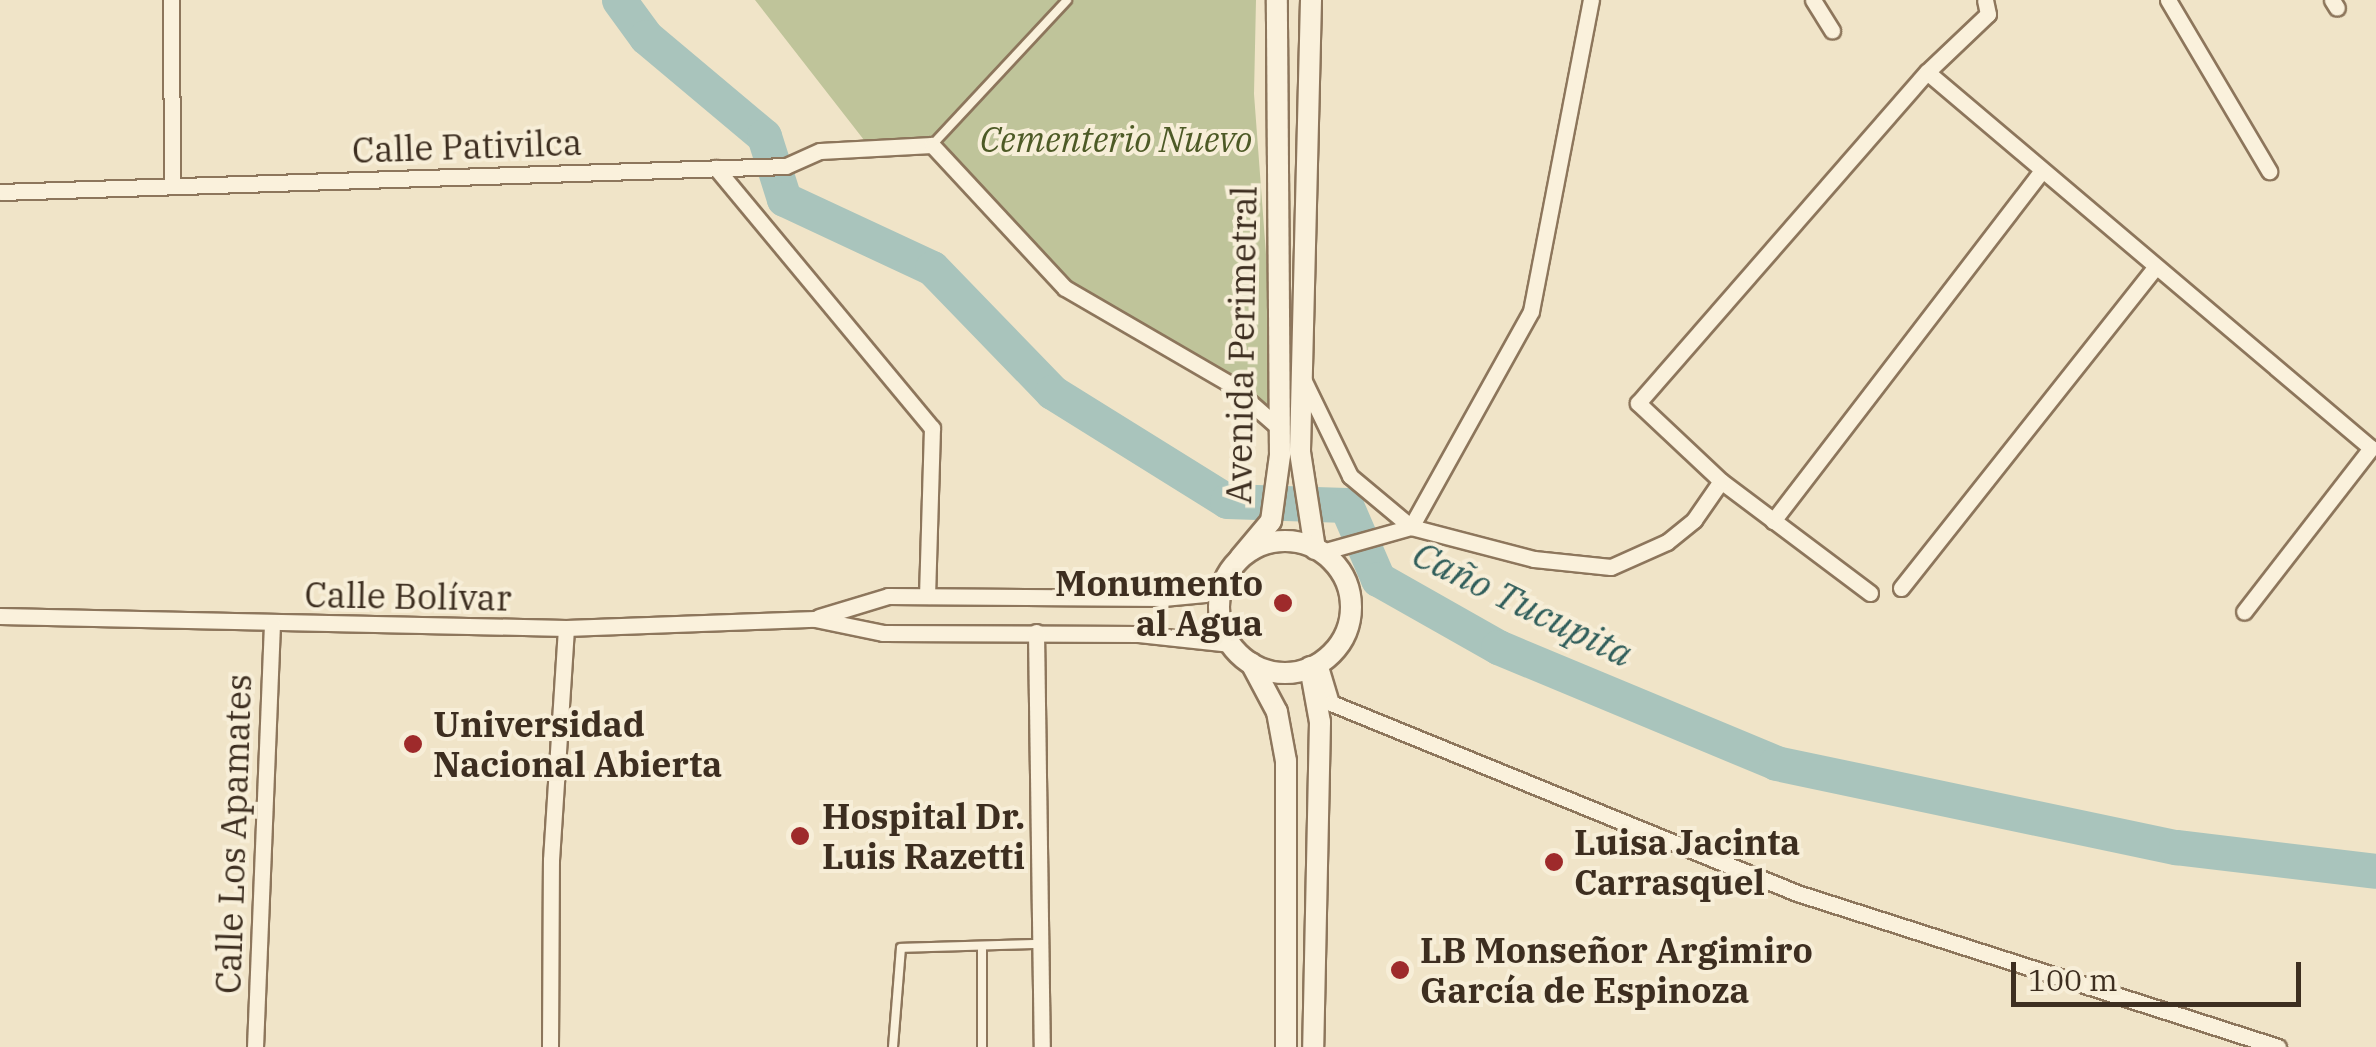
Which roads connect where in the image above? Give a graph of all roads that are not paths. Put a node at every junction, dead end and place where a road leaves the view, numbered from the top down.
1 (170, 0) edge
2 (1067, 0) edge
3 (1276, 0) edge
4 (1311, 0) edge
5 (1591, 0) edge
6 (1813, 0) edge
7 (1984, 0) edge
8 (2168, 0) edge
9 (1832, 32) dead end
10 (1927, 72) junction
11 (932, 145) junction
12 (716, 168) junction
13 (2042, 170) junction
14 (2269, 171) dead end
15 (172, 185) junction
16 (0, 192) edge
17 (2155, 268) junction
18 (1302, 377) junction
19 (1278, 428) junction
20 (1721, 481) junction
21 (1772, 520) junction
22 (1411, 527) junction
23 (1319, 550) junction
24 (1240, 558) junction
25 (1224, 580) junction
26 (1902, 588) dead end
27 (1870, 593) dead end
28 (926, 596) junction
29 (2244, 612) dead end
30 (0, 616) edge
31 (816, 618) junction
32 (272, 624) junction
33 (566, 628) junction
34 (1036, 632) junction
35 (1230, 644) junction
36 (1251, 663) junction
37 (1315, 665) junction
38 (1038, 944) junction
39 (982, 950) junction
40 (256, 1047) edge
41 (550, 1047) edge
42 (893, 1047) edge
43 (982, 1047) edge
44 (1042, 1047) edge
45 (1286, 1047) edge
46 (1312, 1047) edge
47 (2278, 1047) edge

1 - 15 street
2 - 11 lane
3 - 19 street, Avenida Perimetral
4 - 18 street, Avenida Perimetral
5 - 22 street
6 - 9 street
7 - 10 street
8 - 14 street
10 - 13 street
10 - 20 street
11 - 12 street, Calle Pativilca
11 - 19 street
12 - 15 street, Calle Pativilca
12 - 28 street
13 - 17 street
13 - 21 street
15 - 16 street, Calle Pativilca
17 - 26 street
17 - 29 street
18 - 22 street
18 - 23 street, Avenida Perimetral
19 - 24 street, Avenida Perimetral
20 - 21 street
20 - 22 street
21 - 27 street
22 - 23 street
23 - 24 street
23 - 37 street
24 - 25 street
25 - 28 street, Calle Bolívar
25 - 35 street
28 - 31 street, Calle Bolívar
30 - 32 street, Calle Bolívar
31 - 33 street, Calle Bolívar
31 - 34 street, Calle Bolívar
32 - 33 street, Calle Bolívar
32 - 40 street, Calle Los Apamates
33 - 41 street
34 - 35 street, Calle Bolívar
34 - 38 street
35 - 36 street
36 - 37 street
36 - 45 street
37 - 46 street
37 - 47 street
38 - 39 lane
38 - 44 street
39 - 42 lane
39 - 43 lane

